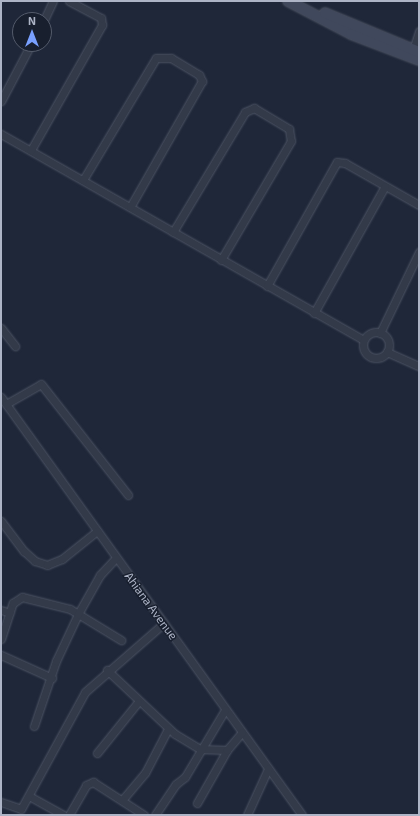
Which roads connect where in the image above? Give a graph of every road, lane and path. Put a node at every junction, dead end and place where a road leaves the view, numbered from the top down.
1 (54, 1) edge
2 (69, 1) edge
3 (288, 1) edge
4 (302, 1) edge
5 (48, 12) edge
6 (419, 30) edge
7 (27, 52) edge
8 (416, 54) edge
9 (1, 101) edge
10 (1, 134) edge
11 (32, 150) junction
12 (83, 180) junction
13 (385, 186) junction
14 (419, 205) edge
15 (130, 207) junction
16 (173, 232) junction
17 (419, 252) edge
18 (222, 260) junction
19 (267, 286) junction
20 (314, 313) junction
21 (1, 328) edge
22 (380, 333) junction
23 (363, 340) junction
24 (15, 346) dead end
25 (387, 352) junction
26 (419, 366) edge
27 (1, 397) edge
28 (6, 404) junction
29 (128, 495) dead end
30 (1, 521) edge
31 (97, 531) junction
32 (116, 558) junction
33 (1, 610) edge
34 (10, 613) junction
35 (78, 614) junction
36 (164, 624) junction
37 (1, 639) edge
38 (121, 640) dead end
39 (1, 655) edge
40 (107, 670) junction
41 (52, 678) junction
42 (138, 702) junction
43 (225, 710) junction
44 (34, 726) dead end
45 (168, 729) junction
46 (242, 732) junction
47 (200, 749) junction
48 (227, 750) junction
49 (97, 753) dead end
50 (268, 769) junction
51 (29, 796) junction
52 (123, 799) junction
53 (1, 802) edge
54 (197, 804) dead end
55 (63, 815) edge
56 (69, 815) edge
57 (144, 815) edge
58 (155, 815) edge
59 (247, 815) edge
60 (302, 815) edge

1 - 5 street
2 - 11 street
3 - 8 street
4 - 8 street
6 - 8 street
7 - 9 street
10 - 11 street
11 - 12 street
12 - 15 street
12 - 15 street
13 - 14 street
13 - 19 street
13 - 20 street
15 - 16 street
16 - 18 street
16 - 18 street
17 - 22 street
18 - 19 street
19 - 20 street
20 - 23 street
21 - 24 street
22 - 23 street
22 - 25 street
23 - 25 street
25 - 26 street
27 - 28 street, Ahiana Avenue
28 - 29 street
28 - 31 street, Ahiana Avenue
30 - 31 street
31 - 32 street, Ahiana Avenue
32 - 35 street
32 - 36 street, Ahiana Avenue
33 - 34 street
34 - 35 street
34 - 37 street
35 - 38 street
35 - 41 street
36 - 40 street
36 - 43 street, Ahiana Avenue
39 - 41 street
40 - 42 street
40 - 51 street
41 - 44 street
42 - 45 street
42 - 49 street
43 - 46 street, Ahiana Avenue
43 - 47 street
45 - 47 street
45 - 52 street
46 - 48 street
46 - 50 street, Ahiana Avenue
47 - 48 street
47 - 58 street
48 - 54 street
50 - 59 street
50 - 60 street, Ahiana Avenue
51 - 53 street
51 - 55 street
52 - 56 street
52 - 57 street

